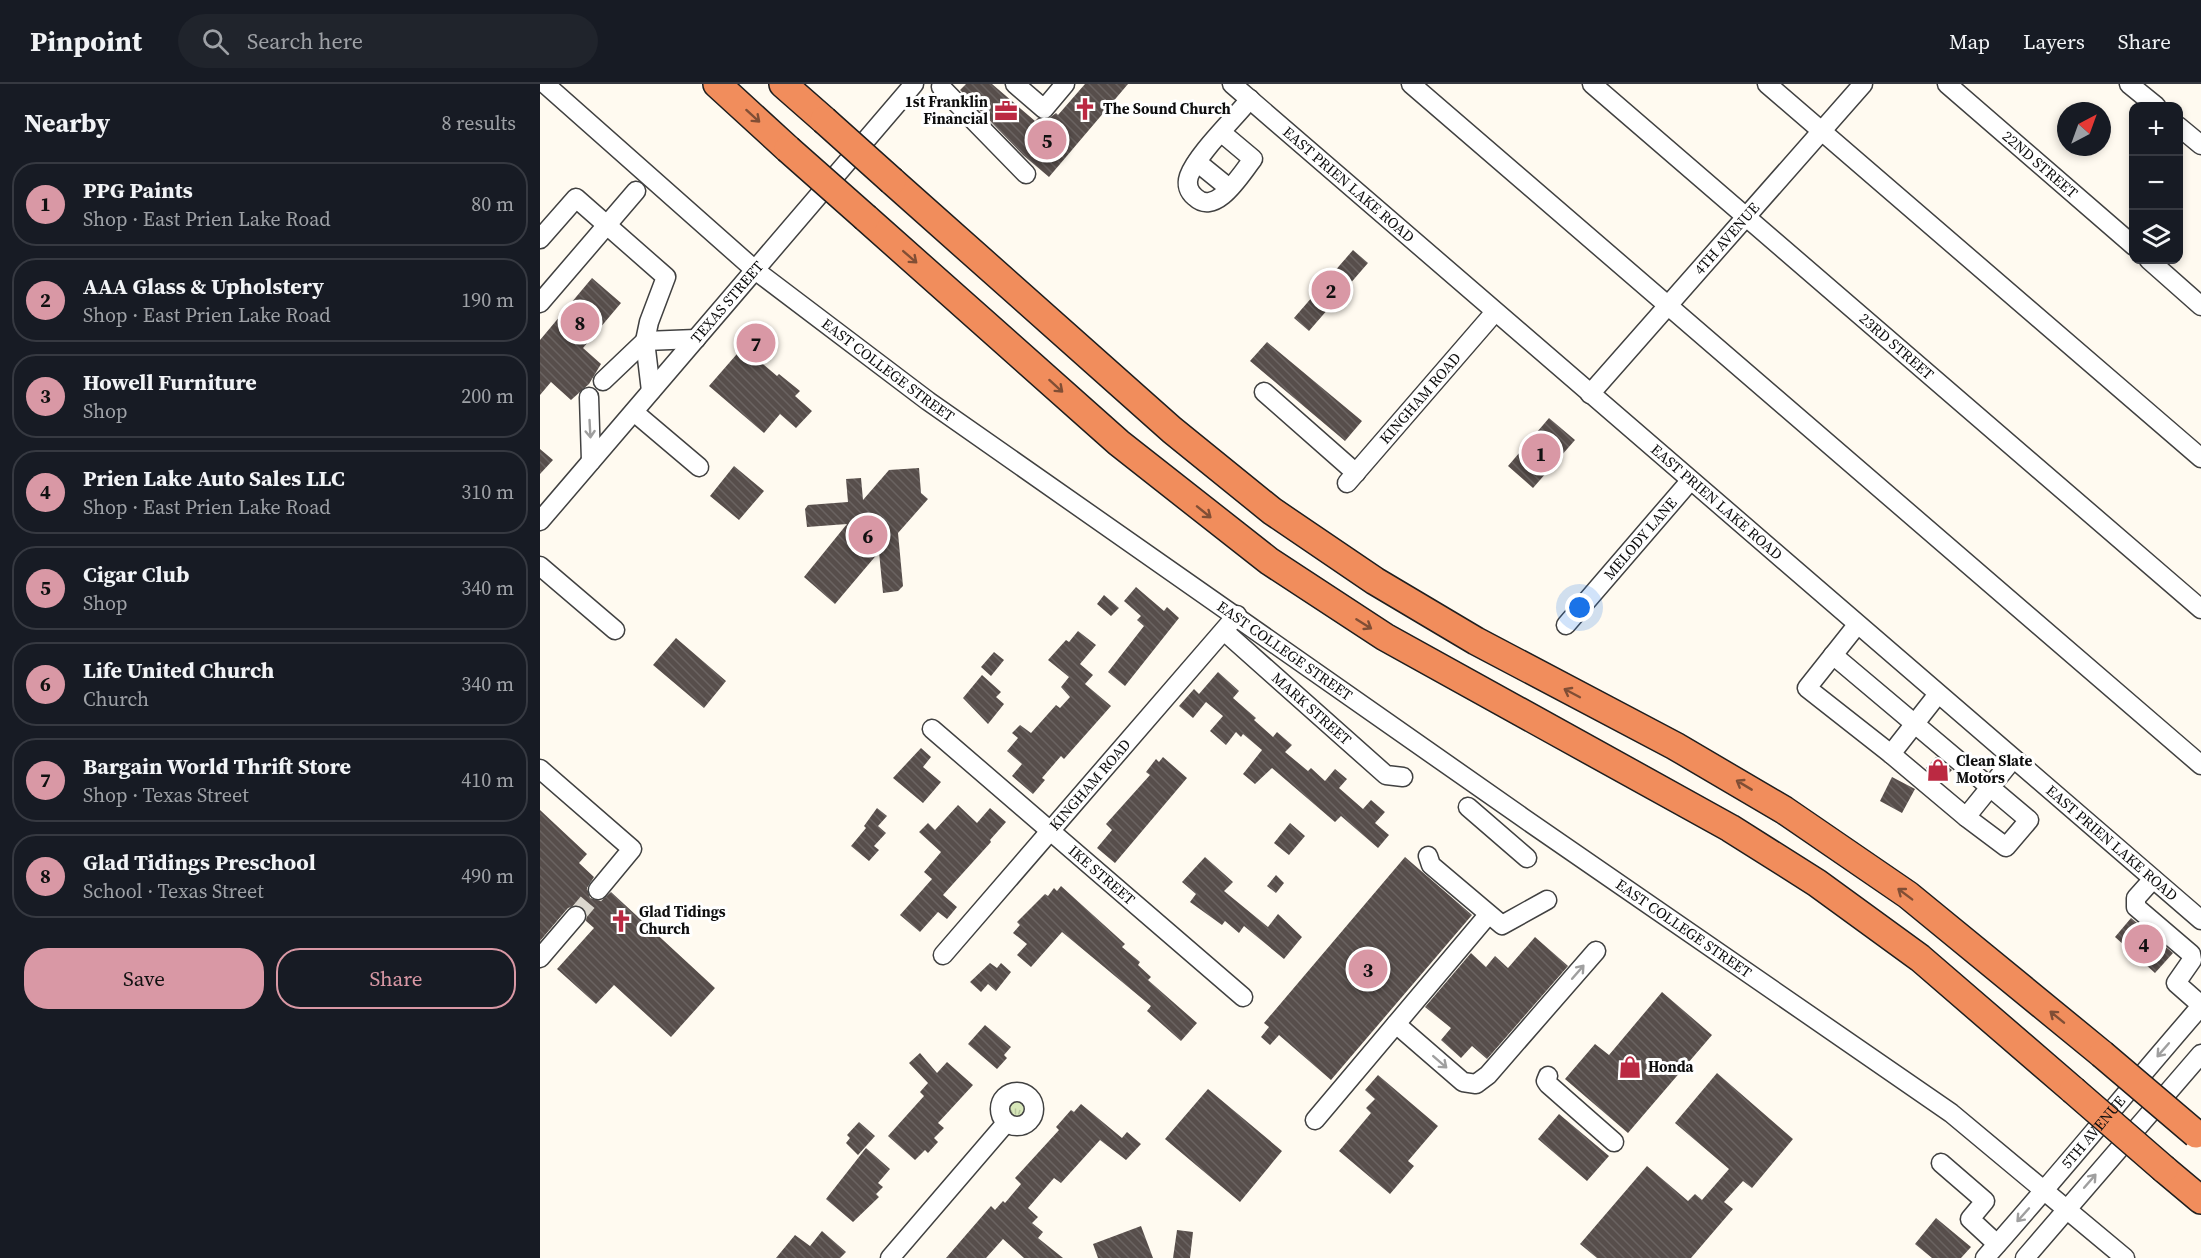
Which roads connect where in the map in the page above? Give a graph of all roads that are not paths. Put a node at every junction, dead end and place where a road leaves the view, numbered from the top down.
1 (545, 84) edge
2 (717, 84) edge
3 (783, 84) edge
4 (914, 84) edge
5 (1015, 84) edge
6 (1065, 84) edge
7 (1232, 84) edge
8 (1411, 84) edge
9 (1592, 84) edge
10 (1767, 84) edge
11 (1863, 84) edge
12 (1947, 84) edge
13 (2130, 84) edge
14 (941, 85) edge
15 (1250, 99) junction
16 (2151, 102) edge
17 (2183, 130) edge
18 (1821, 131) junction
19 (1222, 133) junction
20 (2201, 146) edge
21 (1197, 162) junction
22 (1026, 174) dead end
23 (1229, 188) junction
24 (636, 191) dead end
25 (1746, 216) junction
26 (606, 224) junction
27 (540, 239) edge
28 (2129, 243) edge
29 (2154, 264) edge
30 (755, 270) junction
31 (540, 303) edge
32 (1668, 305) junction
33 (2201, 306) edge
34 (1495, 312) junction
35 (696, 339) junction
36 (645, 341) junction
37 (603, 381) dead end
38 (651, 391) junction
39 (1264, 392) dead end
40 (1590, 394) junction
41 (589, 397) dead end
42 (633, 412) junction
43 (2201, 458) edge
44 (591, 461) junction
45 (699, 467) dead end
46 (1690, 481) junction
47 (540, 521) edge
48 (540, 566) edge
49 (2201, 609) edge
50 (1237, 615) junction
51 (1566, 625) dead end
52 (1857, 625) junction
53 (615, 630) dead end
54 (1224, 631) junction
55 (1833, 655) junction
56 (1938, 694) junction
57 (1916, 723) junction
58 (932, 729) dead end
59 (1891, 754) junction
60 (2013, 759) junction
61 (2201, 765) edge
62 (540, 769) edge
63 (1403, 777) dead end
64 (1990, 787) junction
65 (1468, 807) dead end
66 (1966, 817) junction
67 (1051, 831) junction
68 (1428, 856) dead end
69 (1527, 858) dead end
70 (2153, 879) junction
71 (598, 890) tunnel mouth
72 (1547, 900) dead end
73 (576, 915) tunnel mouth
74 (1488, 915) junction
75 (2201, 920) edge
76 (1596, 951) dead end
77 (944, 955) dead end
78 (540, 958) edge
79 (1243, 998) dead end
80 (2201, 1006) edge
81 (1396, 1024) junction
82 (2201, 1054) edge
83 (1548, 1076) dead end
84 (1315, 1120) dead end
85 (1006, 1123) dead end
86 (2198, 1136) edge
87 (1614, 1142) dead end
88 (1941, 1163) dead end
89 (2046, 1190) junction
90 (2201, 1200) edge
91 (2067, 1208) junction
92 (1997, 1244) junction
93 (2120, 1256) edge
94 (890, 1258) edge
95 (1985, 1258) edge
96 (2025, 1258) edge

1 - 30 street, EAST COLLEGE STREET
2 -> 90 highway, bridge
86 -> 3 highway, bridge
4 - 30 street, TEXAS STREET
5 - 6 street
7 - 15 street, EAST PRIEN LAKE ROAD
8 - 32 street
9 - 25 street, 23RD STREET
10 - 18 street
11 - 18 street, 4TH AVENUE
12 - 28 street, 22ND STREET
13 - 16 street
14 - 22 street
15 - 19 street
15 - 34 street, EAST PRIEN LAKE ROAD
17 - 20 street
18 - 25 street, 4TH AVENUE
18 - 43 street
19 - 21 street
19 - 23 street
21 - 23 street
21 - 23 street
24 - 26 street
25 - 32 street, 4TH AVENUE
25 - 49 street, 23RD STREET
26 - 27 street
26 - 31 street
26 - 36 street
29 - 33 street
30 - 35 street, TEXAS STREET
30 - 50 street, EAST COLLEGE STREET
32 - 40 street, 4TH AVENUE
32 - 61 street
34 - 39 street, KINGHAM ROAD
34 - 40 street, EAST PRIEN LAKE ROAD
35 - 36 street
35 - 38 street, TEXAS STREET
36 - 37 street
36 - 38 street
38 - 42 street, TEXAS STREET
40 - 46 street, EAST PRIEN LAKE ROAD
41 -> 44 street
42 - 44 street, TEXAS STREET
42 - 45 street
44 - 47 street, TEXAS STREET
46 - 51 street, MELODY LANE
46 - 52 street, EAST PRIEN LAKE ROAD
48 - 53 street
50 - 54 street, KINGHAM ROAD
50 - 89 street, EAST COLLEGE STREET
52 - 55 street
52 - 56 street, EAST PRIEN LAKE ROAD
54 - 63 street, MARK STREET
54 - 67 street, KINGHAM ROAD
55 - 57 street
55 - 59 street
56 - 57 street
56 - 60 street, EAST PRIEN LAKE ROAD
57 - 59 street
57 - 64 street
58 - 67 street, IKE STREET
59 - 66 street
60 - 64 street
60 - 70 street, EAST PRIEN LAKE ROAD
62 - 71 street
64 - 66 street
64 - 66 street
65 - 69 street
67 - 77 street, KINGHAM ROAD
67 - 79 street, IKE STREET
68 - 74 street
70 - 75 street, EAST PRIEN LAKE ROAD
70 - 80 street
72 - 74 street
73 - 78 street
74 - 81 street
81 -> 76 street
80 -> 89 street, 5TH AVENUE
81 - 84 street
91 -> 82 street, 5TH AVENUE
83 - 87 street
85 - 94 street
88 - 92 street
89 - 91 street, EAST COLLEGE STREET
89 -> 92 street, 5TH AVENUE
91 - 93 street, EAST COLLEGE STREET
91 - 96 street, 5TH AVENUE
92 - 95 street, 5TH AVENUE

